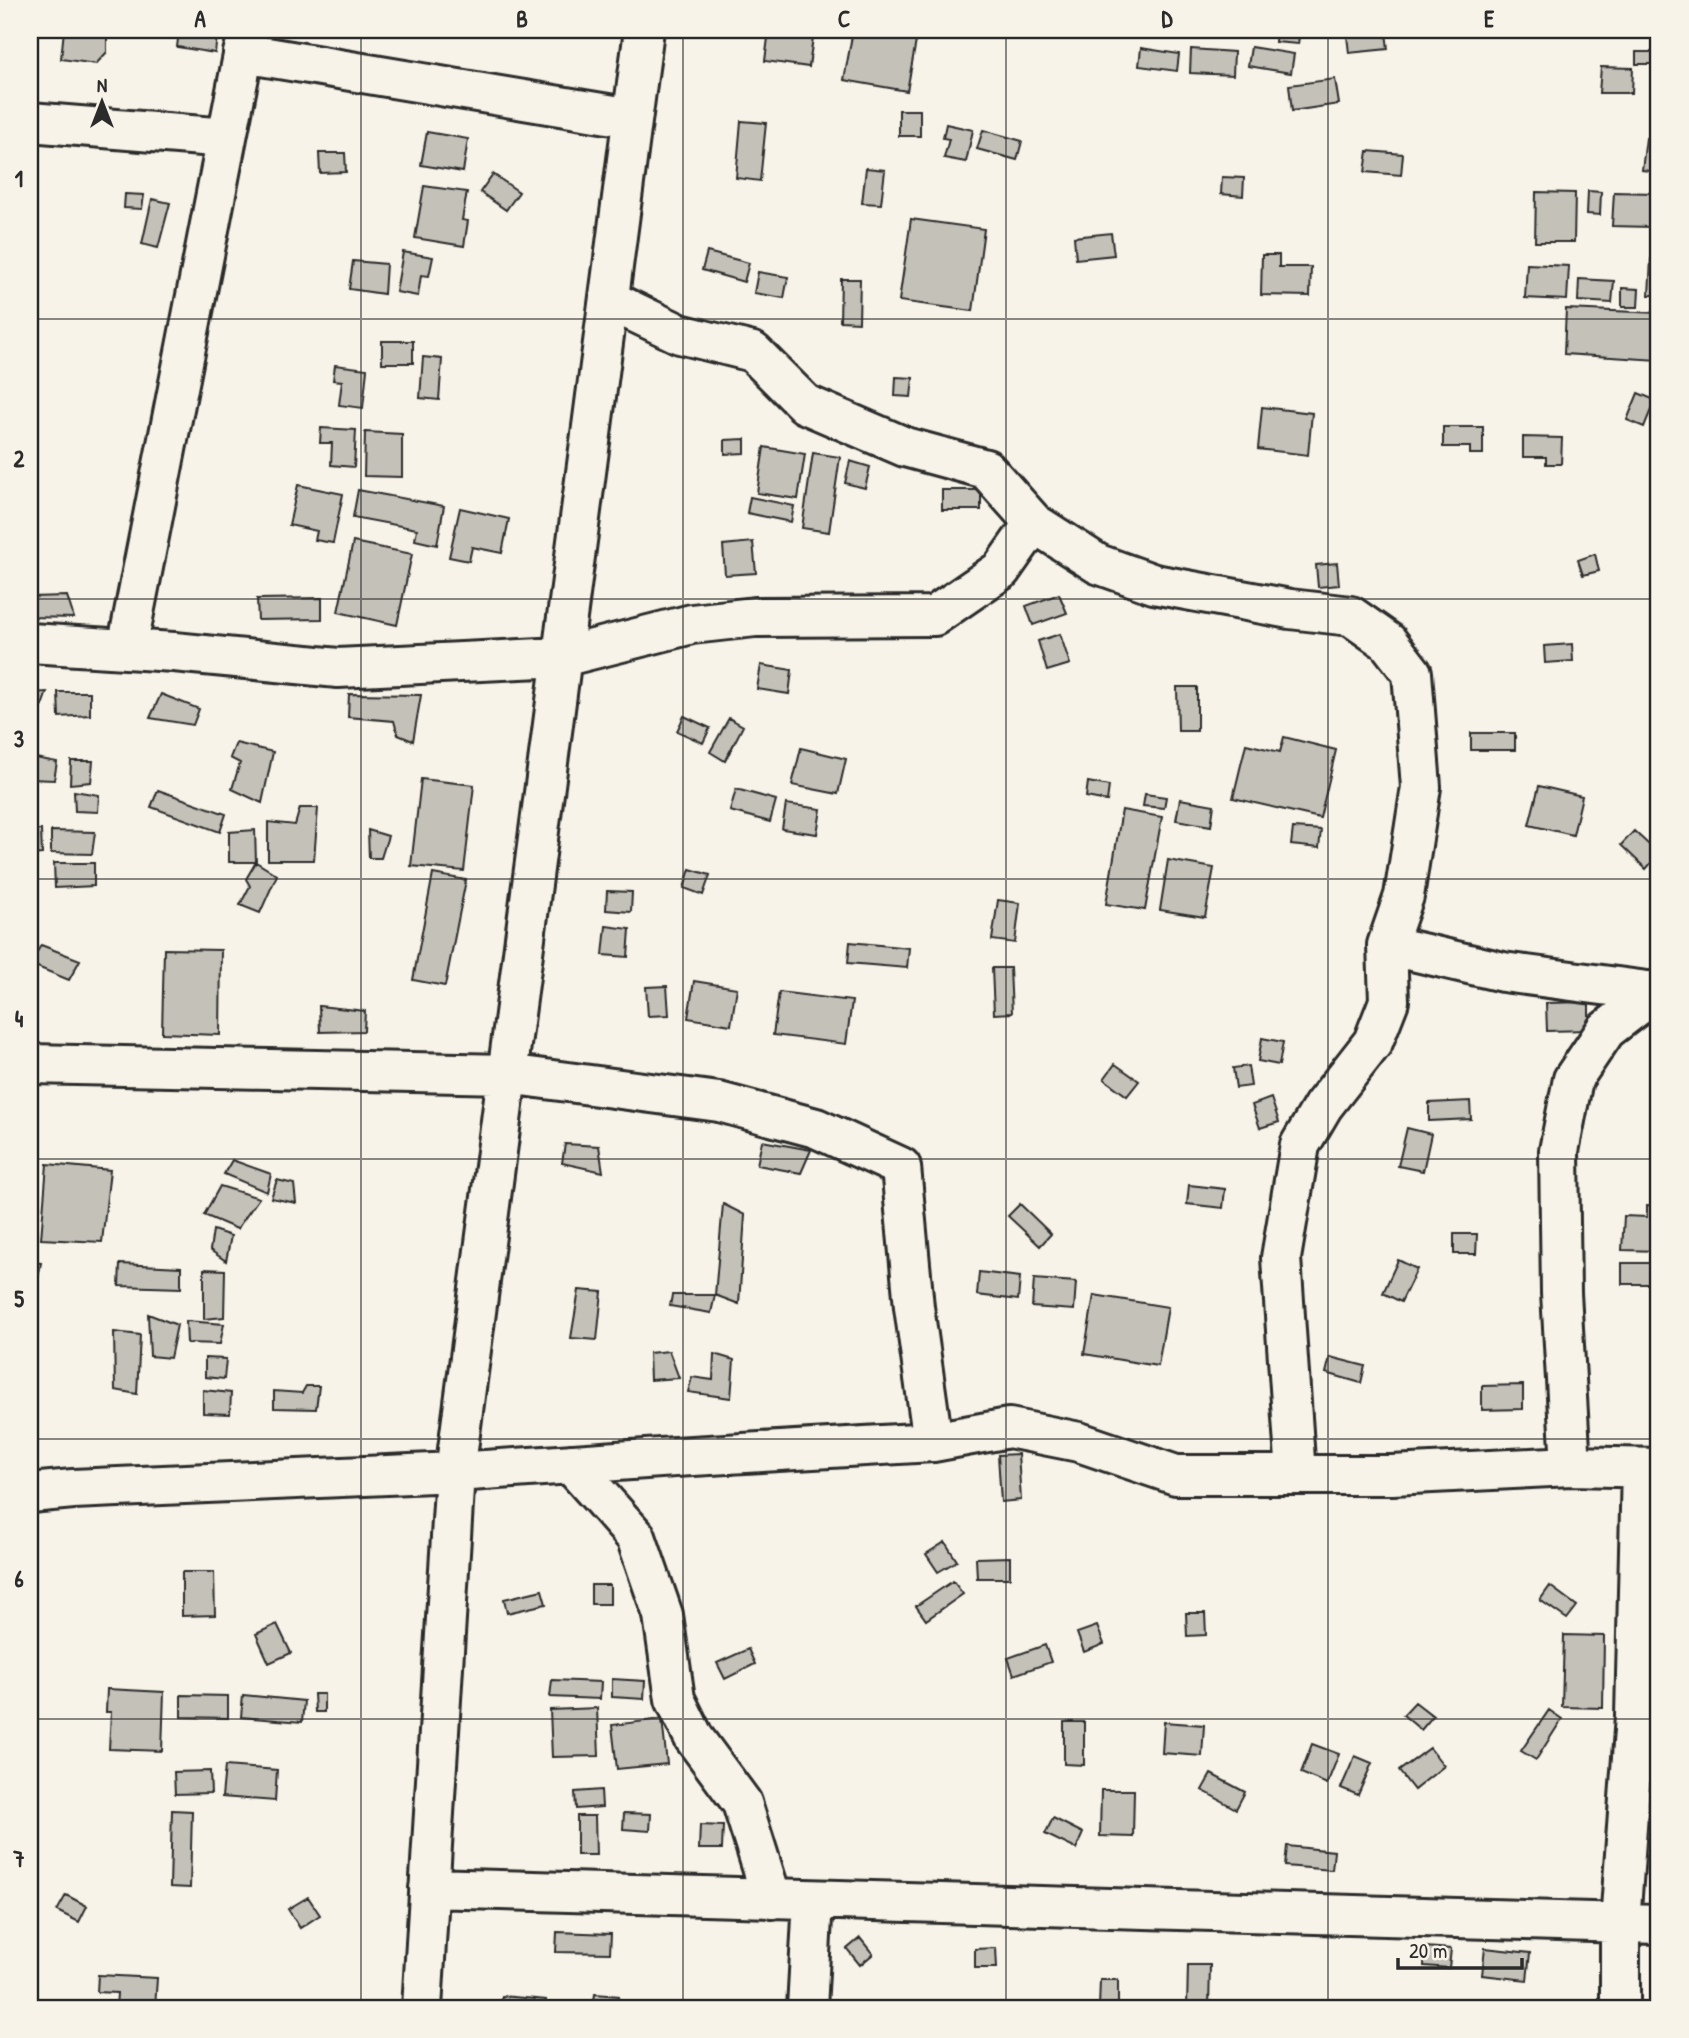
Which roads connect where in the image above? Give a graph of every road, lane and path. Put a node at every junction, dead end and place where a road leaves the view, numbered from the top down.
1 (644, 30) edge
2 (245, 41) edge
3 (632, 118) junction
4 (30, 122) edge
5 (227, 138) junction
6 (609, 300) junction
7 (1034, 523) junction
8 (30, 643) edge
9 (127, 649) junction
10 (562, 657) junction
11 (1387, 945) junction
12 (1657, 990) edge
13 (30, 1064) edge
14 (507, 1074) junction
15 (933, 1442) junction
16 (570, 1464) junction
17 (1570, 1466) junction
18 (1650, 1468) edge
19 (455, 1472) junction
20 (1296, 1475) junction
21 (30, 1493) edge
22 (429, 1888) junction
23 (772, 1899) junction
24 (813, 1900) junction
25 (1620, 1923) junction
26 (1659, 1924) edge
27 (422, 2008) edge
28 (807, 2008) edge
29 (1620, 2008) edge

1 - 3 street
2 - 3 street
2 - 5 street
3 - 6 street
4 - 5 street
5 - 9 street
6 - 7 street
6 - 10 street
7 - 10 street
7 - 11 street
8 - 9 street
9 - 10 street
10 - 14 street
11 - 12 street
11 - 20 street
12 - 17 street
13 - 14 street
14 - 15 street
14 - 19 street
15 - 16 street
15 - 20 street
16 - 19 street
16 - 23 street
17 - 18 street
17 - 20 street
18 - 25 street
19 - 21 street
19 - 22 street
22 - 23 street
22 - 27 street
23 - 24 street
24 - 25 street
24 - 28 street
25 - 26 street
25 - 29 street

